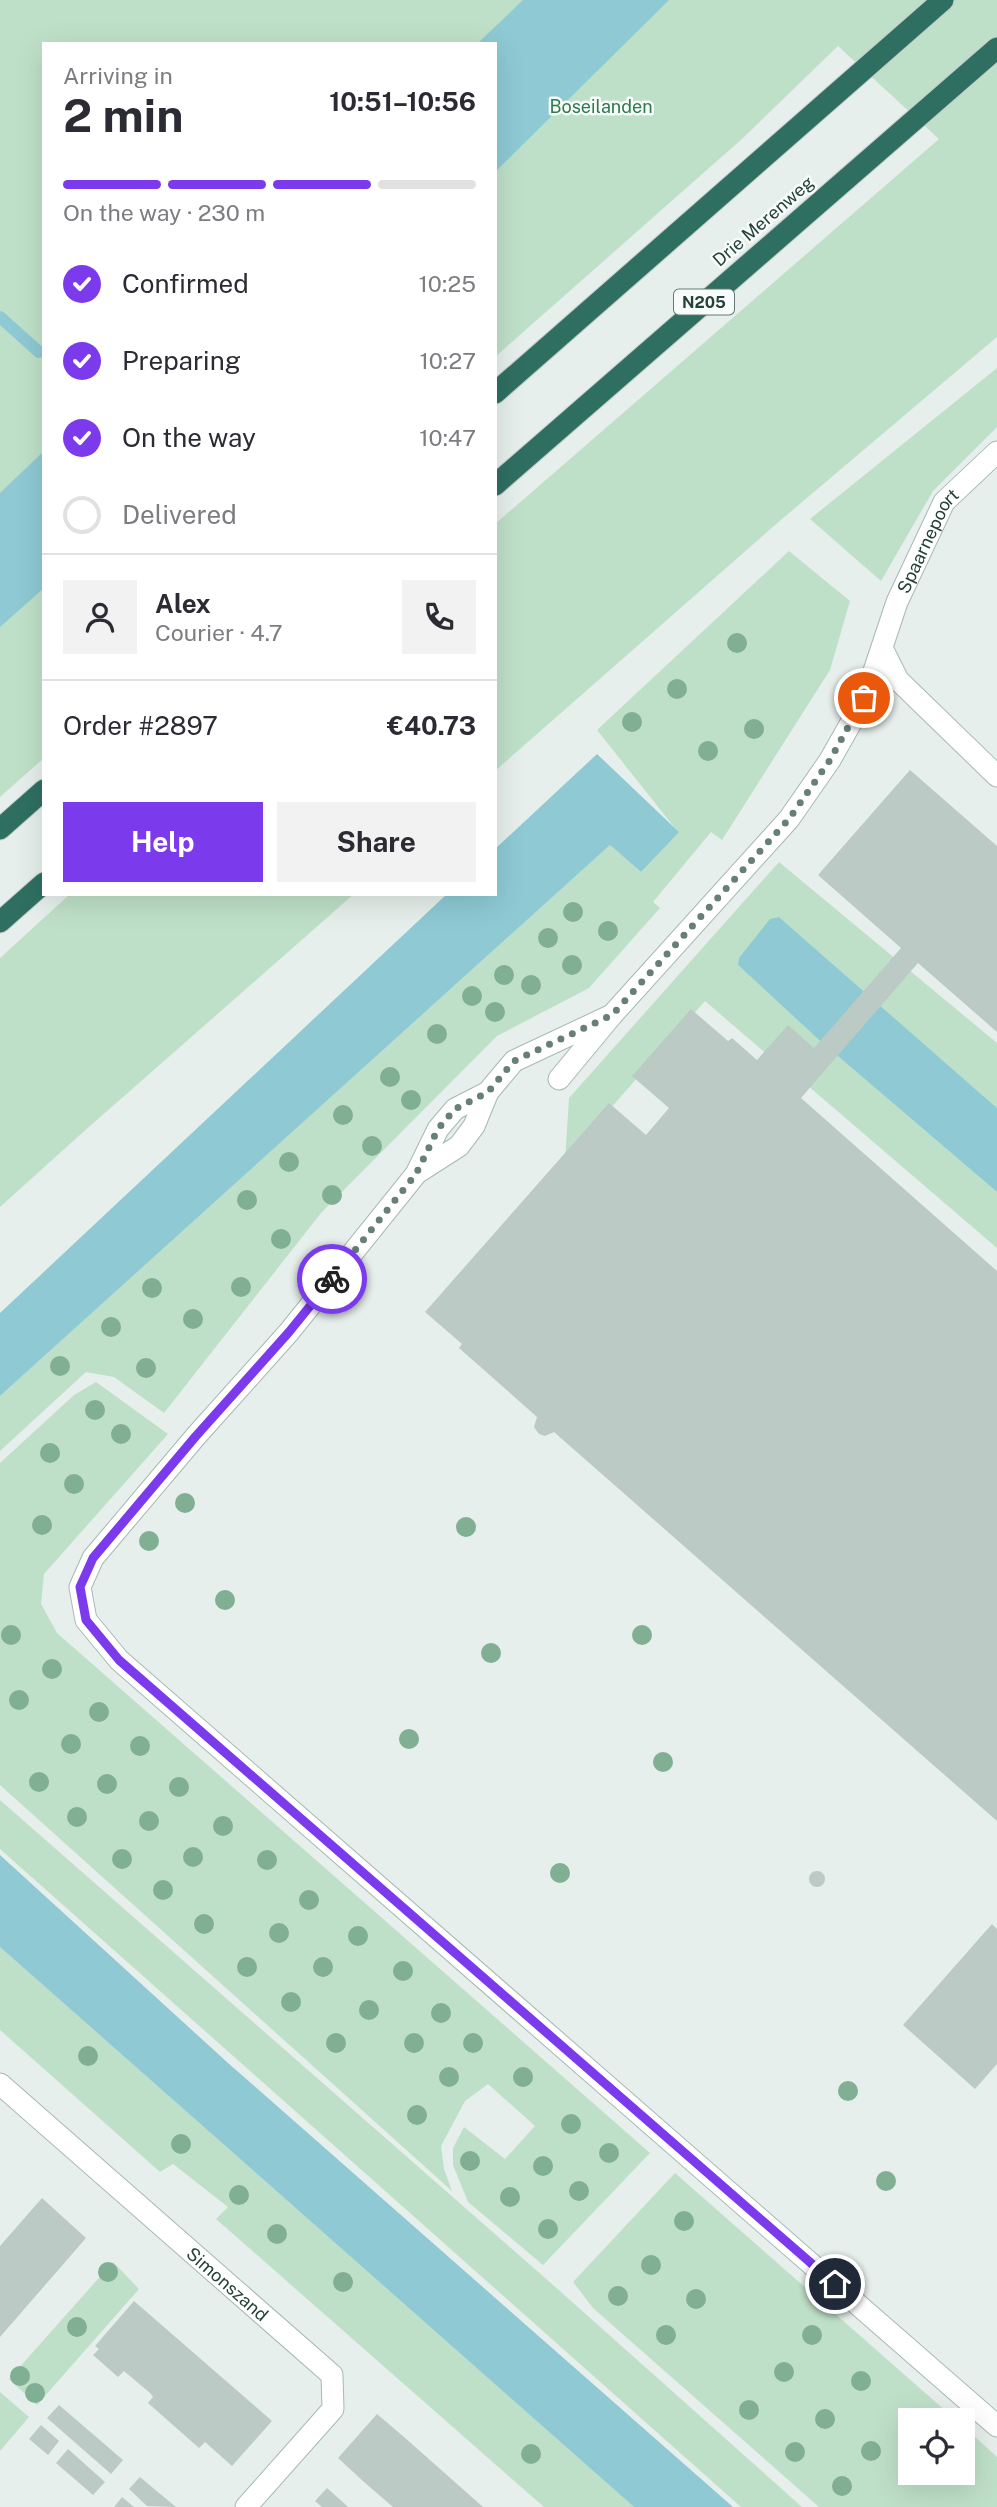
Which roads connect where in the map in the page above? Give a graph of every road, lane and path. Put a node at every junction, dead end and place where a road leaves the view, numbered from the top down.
1 (943, 0) edge
2 (997, 48) edge
3 (497, 391) edge
4 (997, 452) edge
5 (497, 483) edge
6 (882, 648) junction
7 (997, 776) edge
8 (42, 792) edge
9 (0, 829) edge
10 (42, 885) edge
11 (0, 922) edge
12 (612, 1015) junction
13 (559, 1079) dead end
14 (0, 2084) edge
15 (997, 2426) edge
16 (246, 2507) edge

1 - 3 highway
2 - 5 highway, Drie Merenweg / N205
4 - 6 street, Spaarnepoort
6 - 7 street
6 - 12 street, Spaarnepoort
8 - 9 highway
10 - 11 highway
12 - 13 street, Spaarnepoort
12 - 15 street, Spaarnepoort
14 - 16 street, Simonszand

